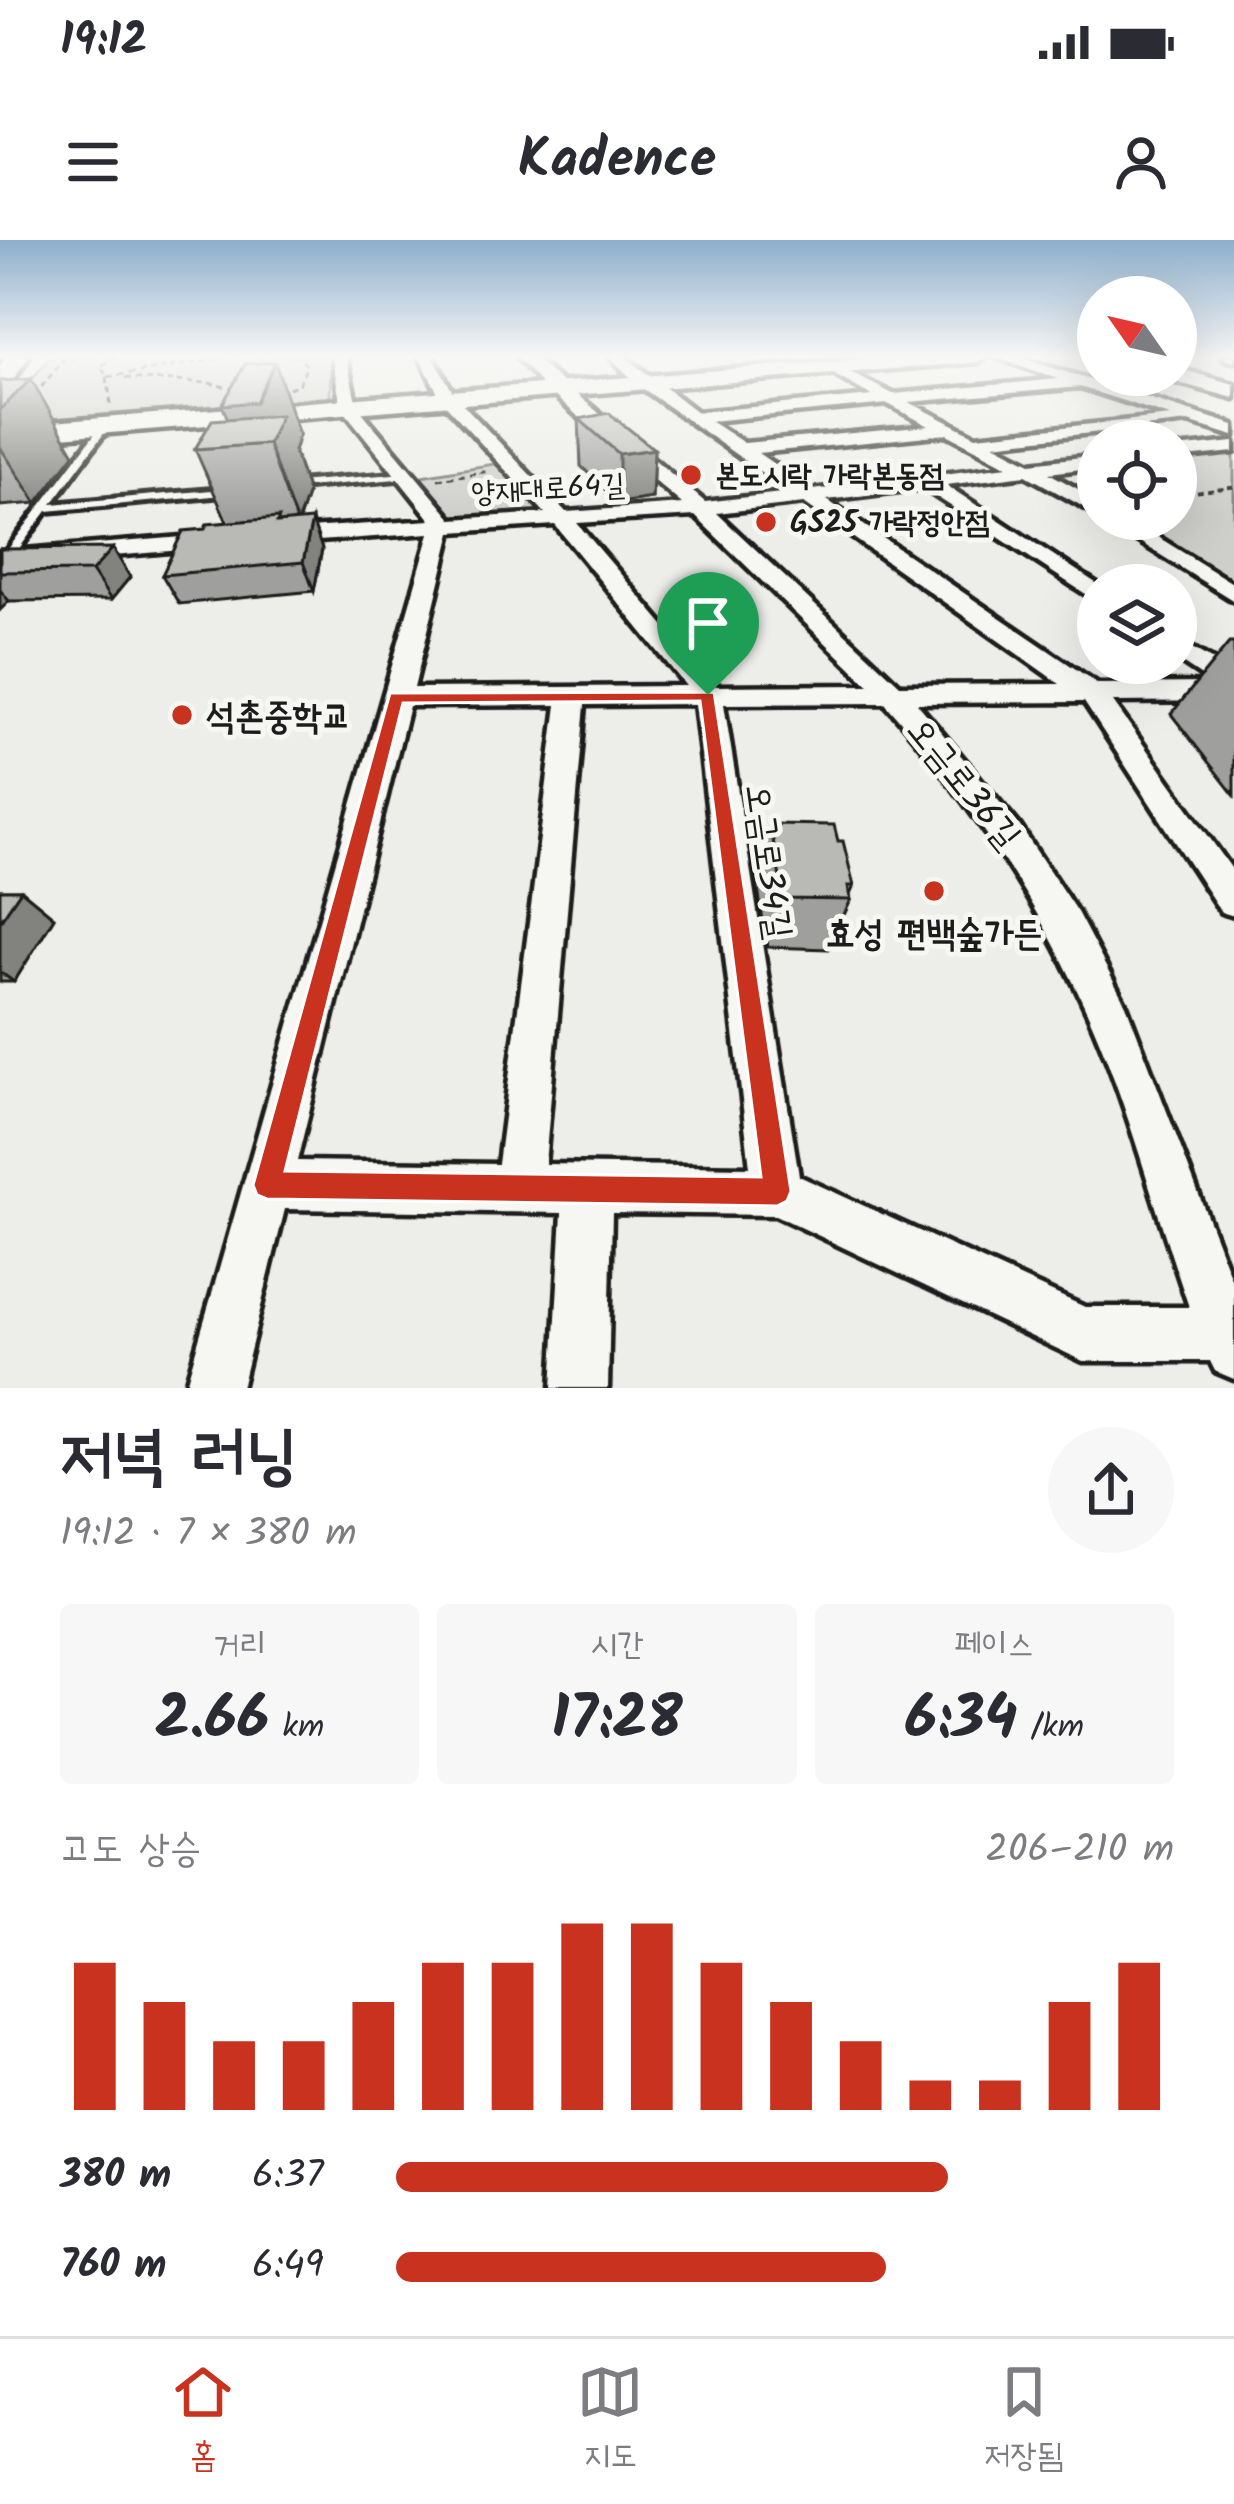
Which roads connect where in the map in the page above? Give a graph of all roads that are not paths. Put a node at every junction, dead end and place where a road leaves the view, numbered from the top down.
1 (303, 410) edge
2 (352, 410) edge
3 (459, 410) edge
4 (580, 410) edge
5 (683, 410) edge
6 (774, 410) edge
7 (908, 410) edge
8 (1168, 410) edge
9 (970, 413) dead end
10 (694, 417) junction
11 (922, 417) junction
12 (1196, 418) junction
13 (106, 425) junction
14 (948, 430) junction
15 (1234, 431) edge
16 (0, 434) edge
17 (974, 441) junction
18 (1234, 447) edge
19 (742, 449) junction
20 (1197, 451) edge
21 (1077, 463) edge
22 (1031, 468) junction
23 (926, 481) junction
24 (270, 488) edge
25 (248, 490) edge
26 (807, 493) junction
27 (1077, 496) edge
28 (423, 498) junction
29 (45, 508) junction
30 (701, 509) junction
31 (560, 517) junction
32 (1148, 540) edge
33 (3, 559) edge
34 (1077, 581) edge
35 (1234, 594) edge
36 (1197, 662) edge
37 (1234, 689) edge
38 (1092, 693) junction
39 (894, 694) junction
40 (708, 695) junction
41 (572, 696) junction
42 (396, 697) junction
43 (1234, 901) edge
44 (267, 1185) junction
45 (519, 1187) junction
46 (588, 1187) junction
47 (777, 1191) junction
48 (1230, 1343) edge
49 (213, 1388) edge
50 (580, 1388) edge

1 - 13 street
2 - 28 street
3 - 31 street
4 - 30 street, 오금로36길
5 - 10 street
6 - 10 street
7 - 11 street
8 - 12 street
9 - 11 street
10 - 19 street
11 - 14 street
12 - 15 street
12 - 17 street
13 - 16 street
13 - 29 lane
14 - 17 street
14 - 19 street
17 - 22 street
18 - 20 street
19 - 26 street
21 - 22 street, 양재대로64길
22 - 23 street, 양재대로64길
22 - 27 street
23 - 26 street, 양재대로64길
23 - 34 street
24 - 28 lane
25 - 29 lane
26 - 30 street, 양재대로64길
26 - 38 street
28 - 31 street, 양재대로64길
28 - 33 street, 양재대로64길
28 - 42 street
29 - 33 lane
30 - 31 street, 양재대로64길
30 - 39 street, 오금로36길
31 - 40 street
32 - 35 street
36 - 37 street
37 - 38 street
38 - 39 street
38 - 43 street
39 - 40 street
39 - 48 street, 오금로36길
40 - 41 street
40 - 47 street, 오금로34길
41 - 42 street
41 - 45 street
42 - 44 street
44 - 45 street, 오금로36길
44 - 49 street
45 - 46 street, 오금로36길
46 - 47 street, 오금로36길
46 - 50 street
47 - 48 street, 오금로36길

